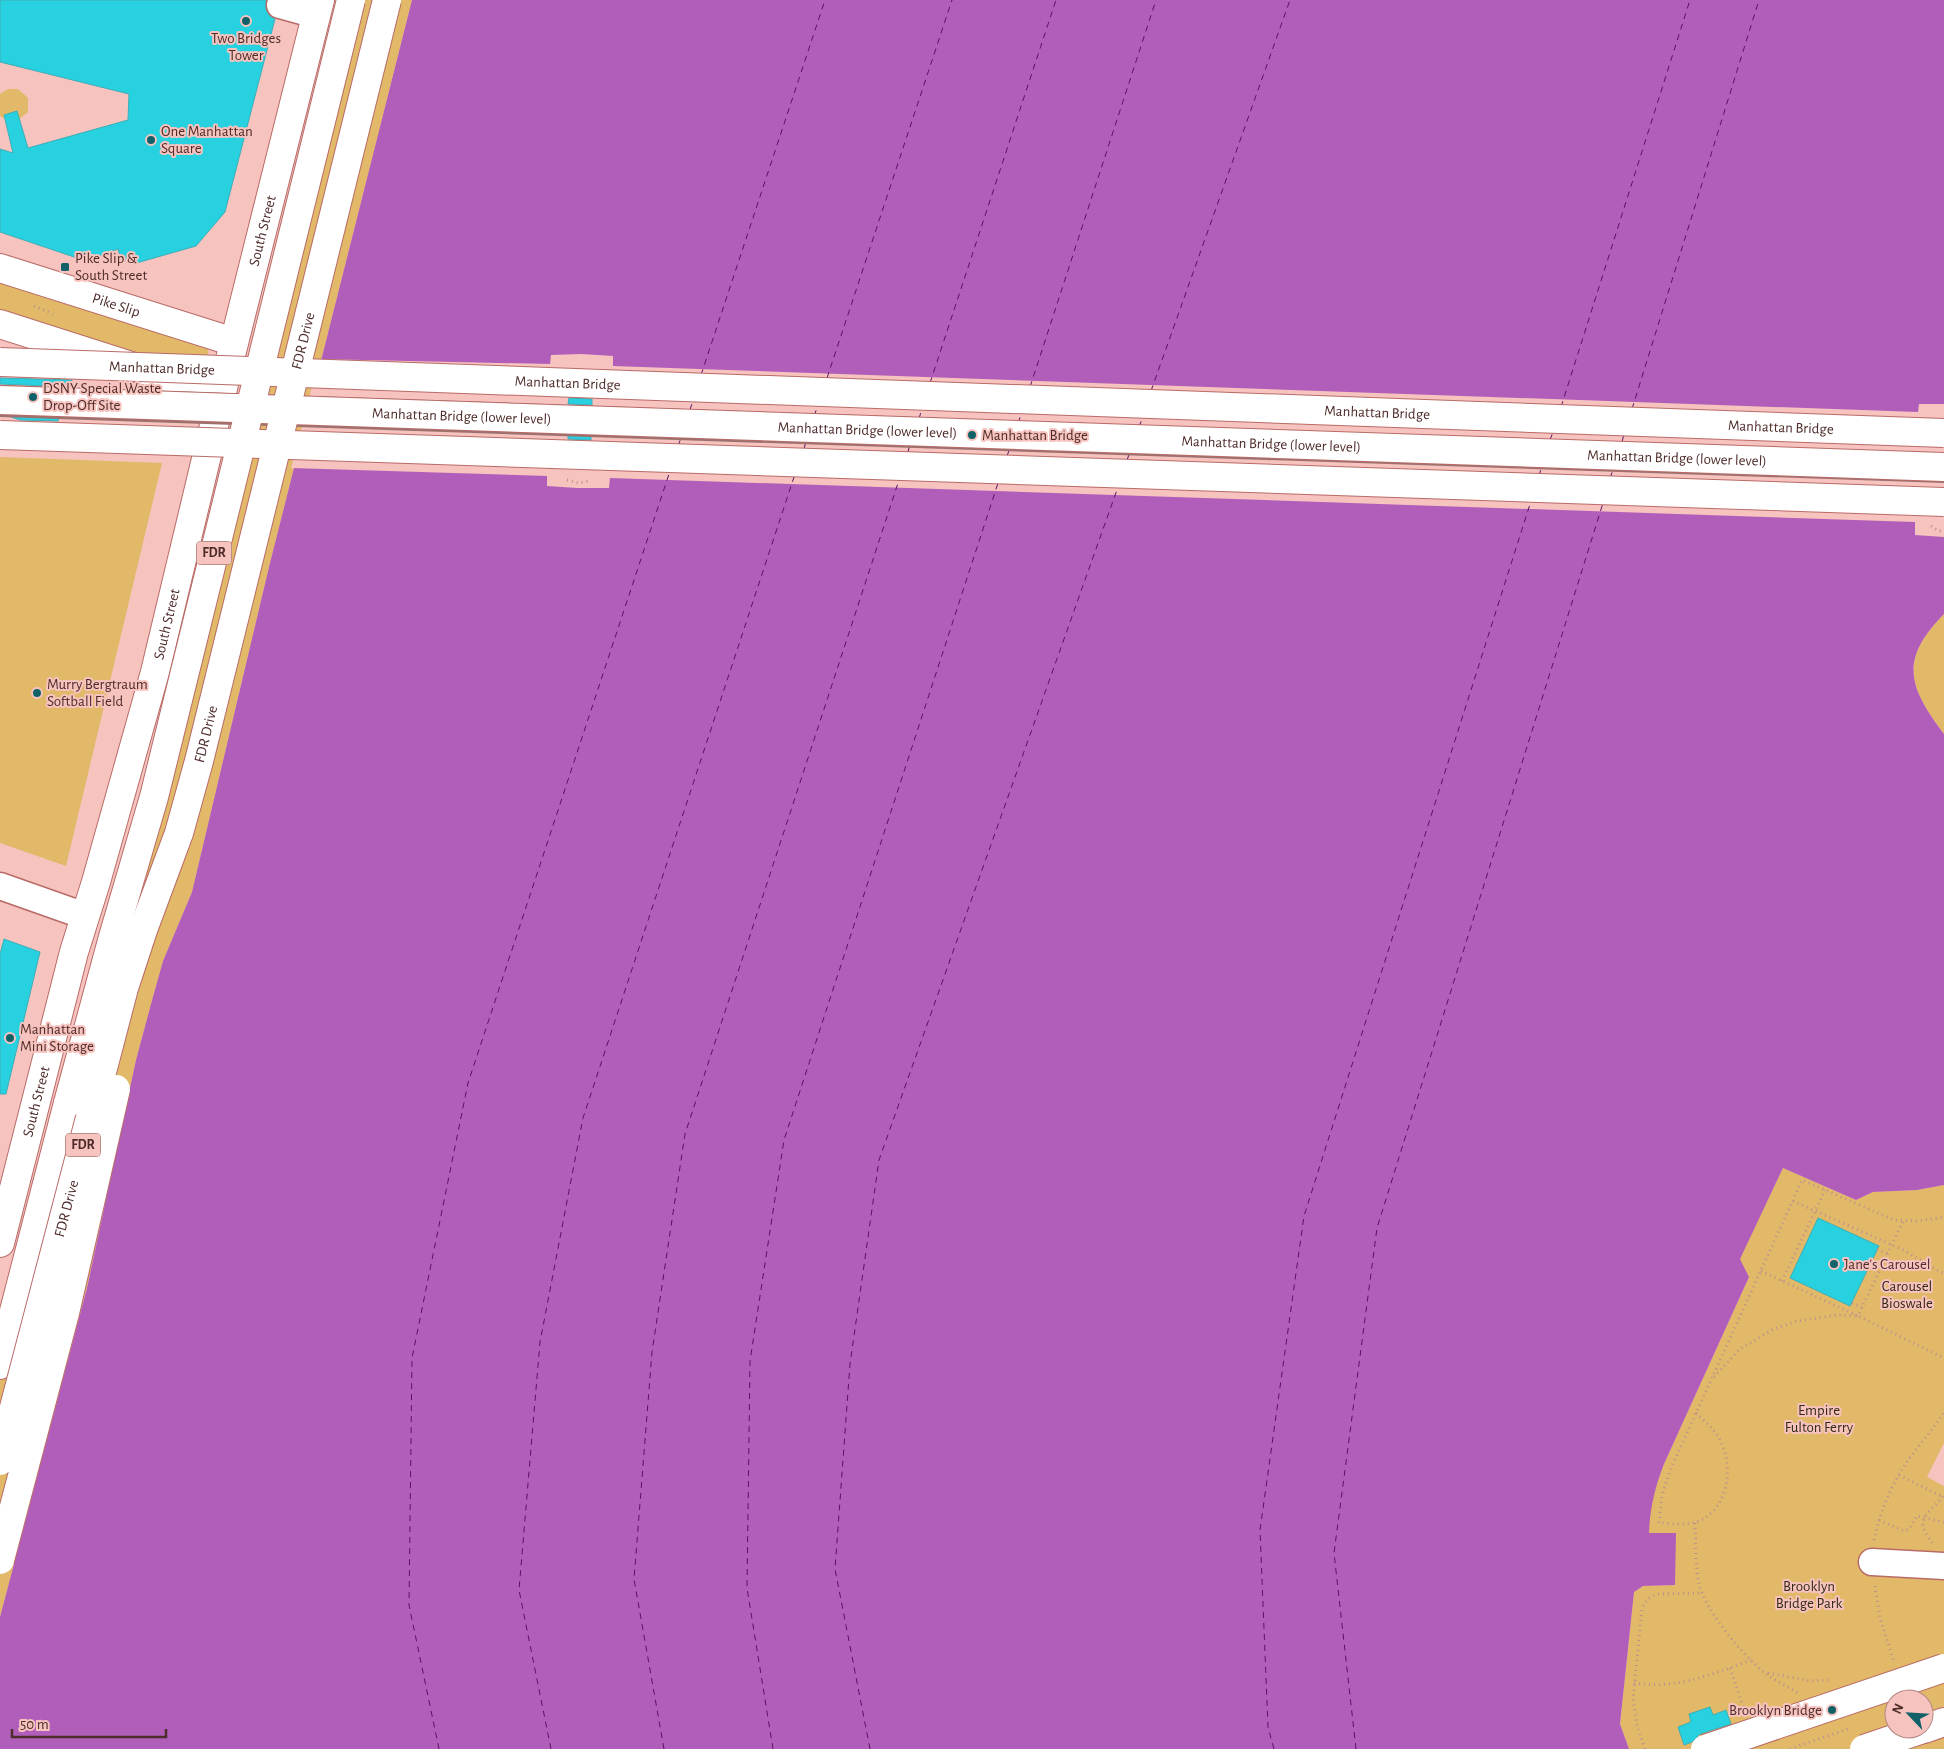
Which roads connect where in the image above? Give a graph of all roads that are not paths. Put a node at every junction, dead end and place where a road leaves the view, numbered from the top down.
1 (351, 0) edge
2 (387, 0) edge
3 (280, 5) dead end
4 (318, 8) edge
5 (0, 268) edge
6 (0, 324) edge
7 (234, 342) junction
8 (0, 362) edge
9 (222, 395) junction
10 (0, 400) edge
11 (1944, 433) edge
12 (0, 435) edge
13 (1944, 467) edge
14 (1944, 502) edge
15 (179, 832) junction
16 (0, 886) edge
17 (85, 916) junction
18 (0, 1243) edge
19 (0, 1365) edge
20 (0, 1461) edge
21 (1939, 1558) edge
22 (0, 1560) edge
23 (1872, 1562) road end
24 (1944, 1668) edge
25 (1884, 1734) edge
26 (1861, 1737) edge
27 (1705, 1749) edge

1 - 19 main road, FDR Drive / FDR, bridge
2 - 15 main road, FDR Drive / FDR, bridge
3 - 4 street
4 - 7 main road, South Street
5 - 7 main road, Pike Slip
6 - 9 main road
7 - 9 main road, South Street
8 - 11 main road, Manhattan Bridge, bridge
9 - 17 main road, South Street
10 - 13 main road, Manhattan Bridge (lower level), bridge
12 - 14 main road, bridge
15 - 20 main road, FDR Drive / FDR, bridge
15 - 22 main road, bridge
16 - 17 street
17 - 18 main road, South Street
21 - 23 street
24 - 27 main road, bridge
25 - 26 main road, bridge

